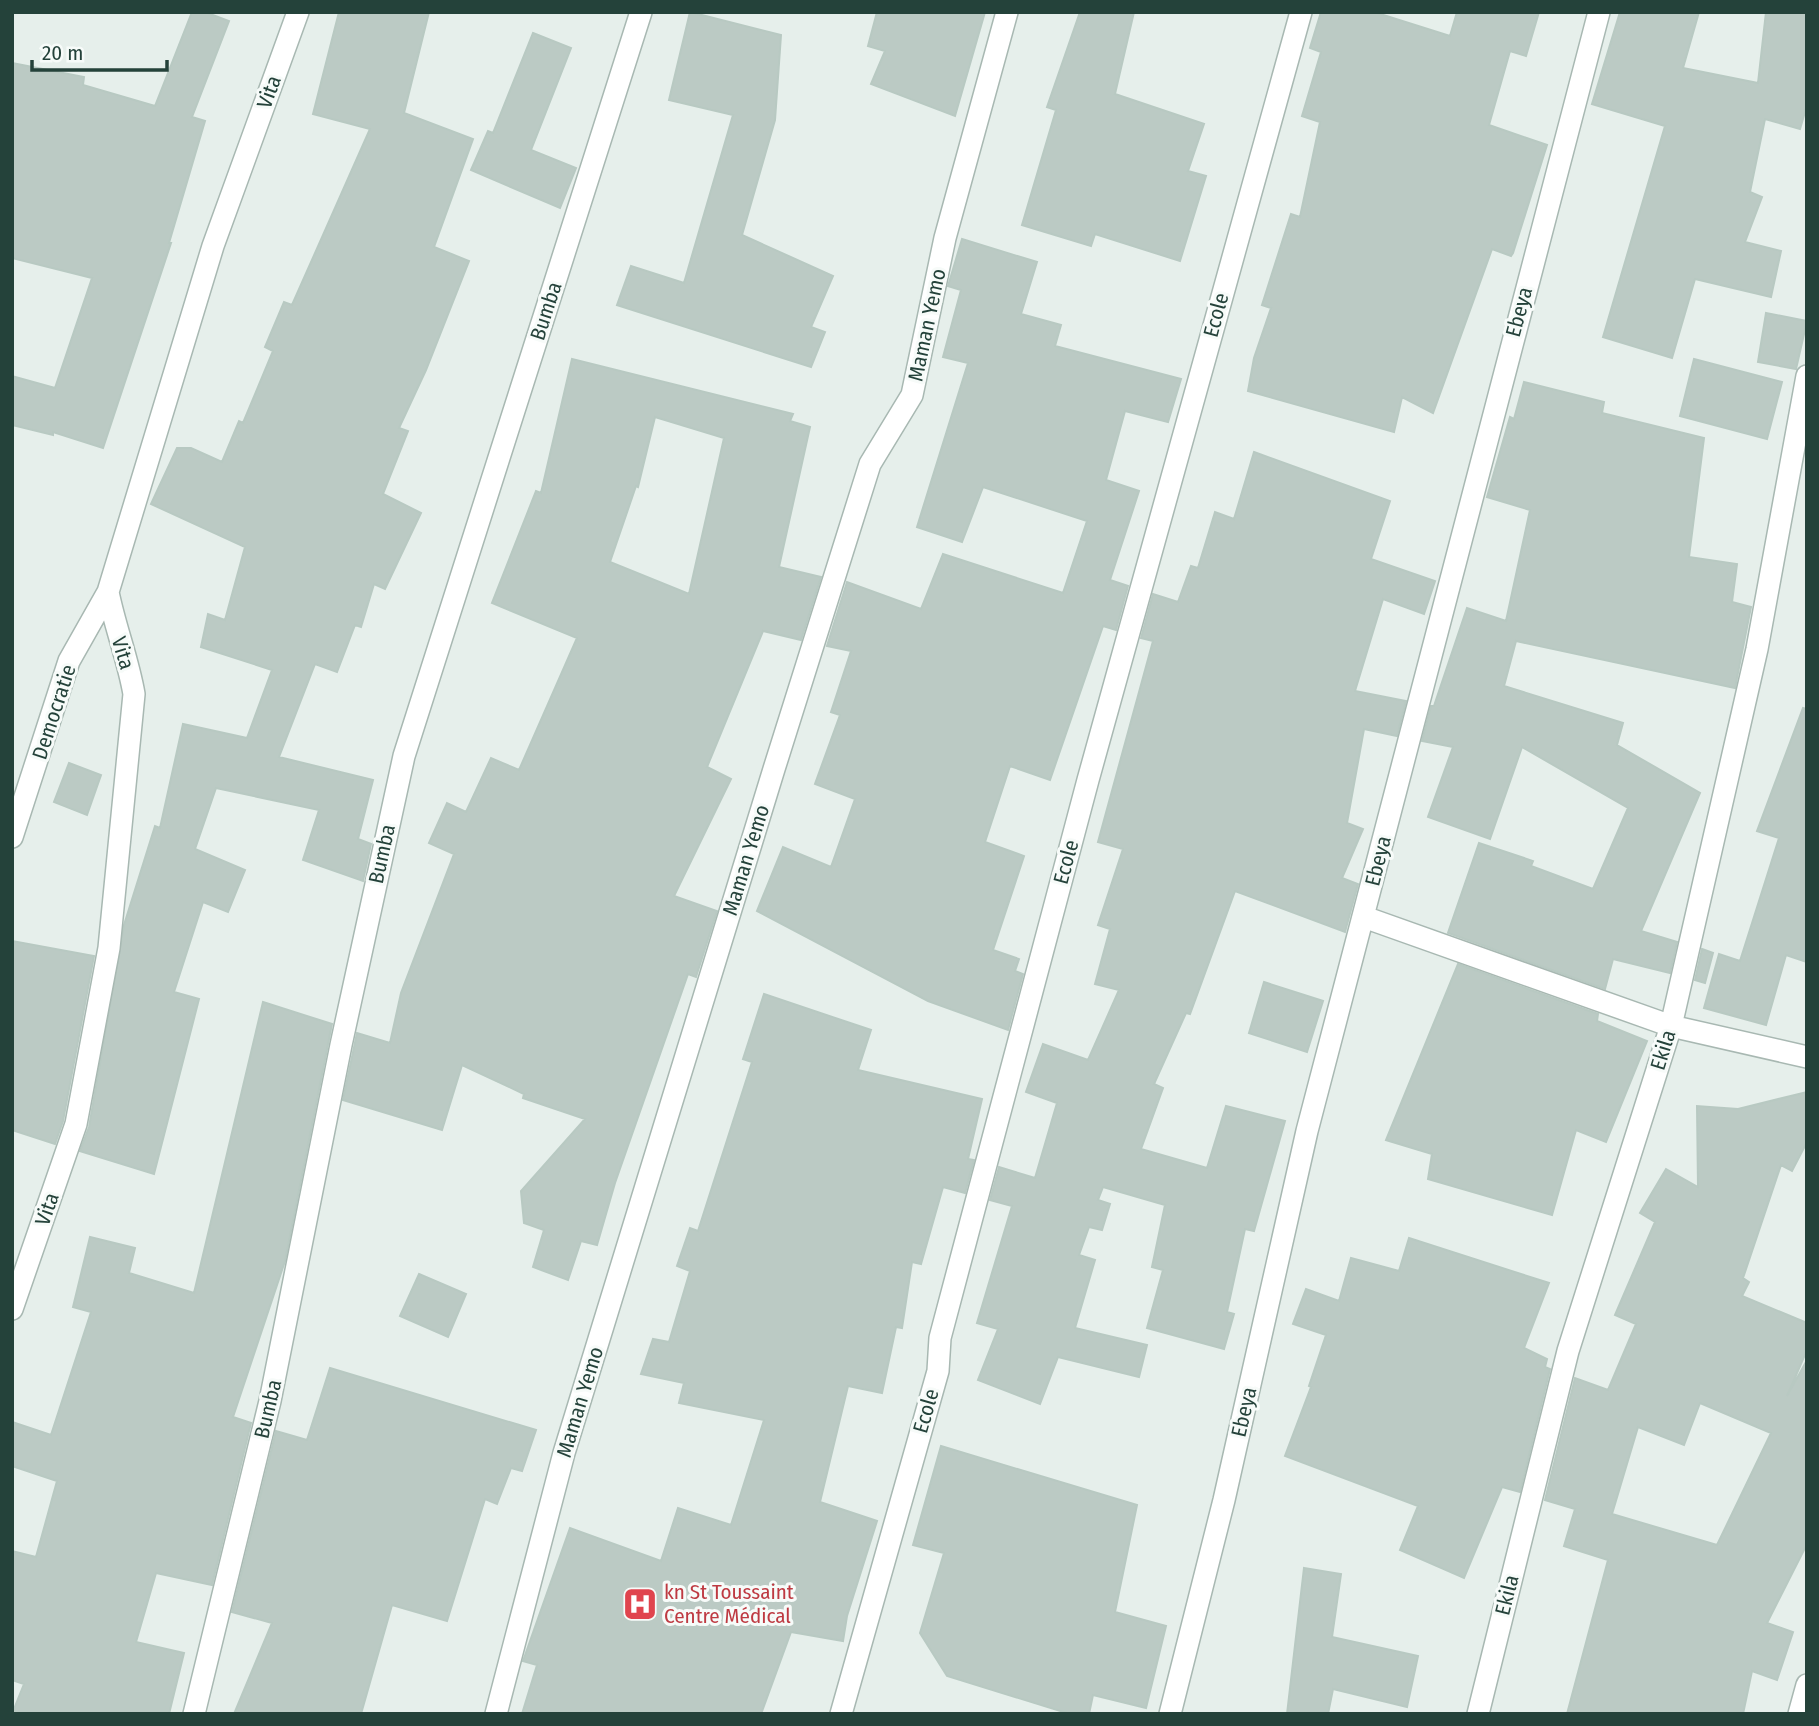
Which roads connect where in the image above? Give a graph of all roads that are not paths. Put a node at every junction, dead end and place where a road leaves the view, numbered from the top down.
1 (298, 12) edge
2 (641, 12) edge
3 (1007, 12) edge
4 (1301, 12) edge
5 (1599, 12) edge
6 (1807, 376) edge
7 (108, 592) junction
8 (12, 837) edge
9 (1364, 917) junction
10 (1671, 1026) junction
11 (1807, 1057) edge
12 (12, 1309) edge
13 (1807, 1685) edge
14 (194, 1714) edge
15 (496, 1714) edge
16 (841, 1714) edge
17 (1170, 1714) edge
18 (1478, 1714) edge
19 (1799, 1714) edge

1 - 7 street, Vita
2 - 14 street, Bumba
3 - 15 street, Maman Yemo
4 - 16 street, Ecole
5 - 9 street, Ebeya
6 - 10 street, Ekila
7 - 8 street, Democratie
7 - 12 street, Vita
9 - 10 street
9 - 17 street, Ebeya
10 - 11 street
10 - 18 street, Ekila
13 - 19 street

